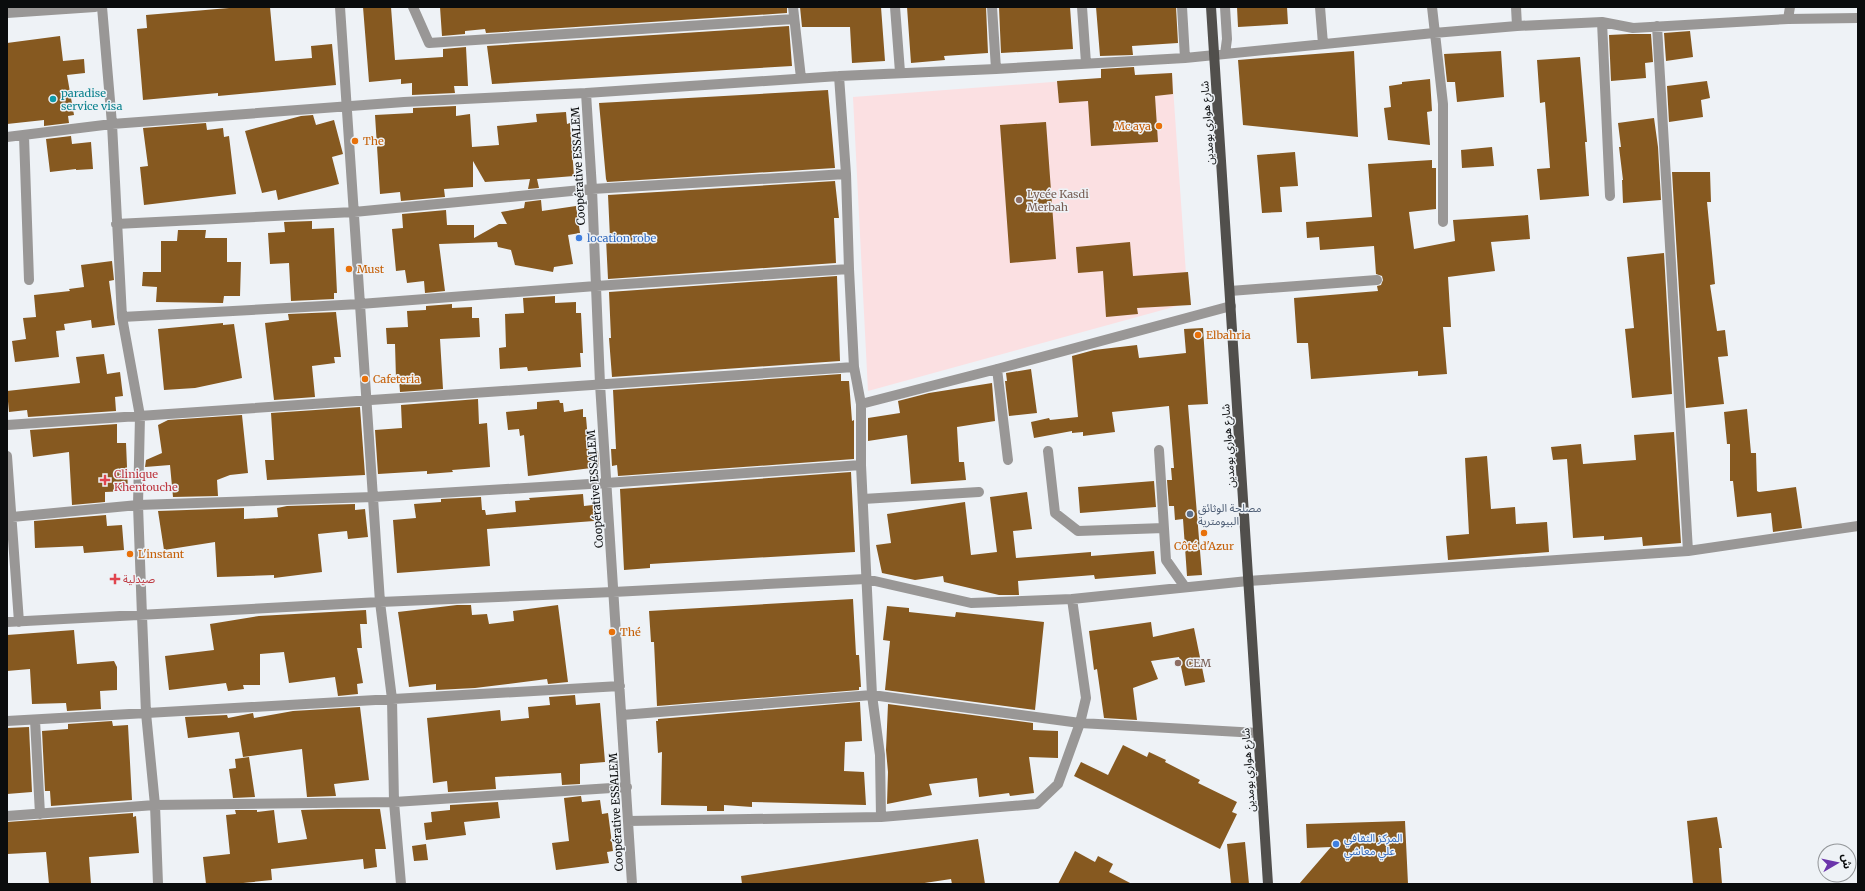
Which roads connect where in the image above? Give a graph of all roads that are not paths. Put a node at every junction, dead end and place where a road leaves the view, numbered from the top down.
1 (95, 7) edge
2 (102, 7) edge
3 (340, 7) edge
4 (413, 7) edge
5 (793, 7) edge
6 (895, 7) edge
7 (992, 7) edge
8 (1082, 7) edge
9 (1182, 7) edge
10 (1212, 7) edge
11 (1225, 7) edge
12 (1320, 7) edge
13 (1432, 7) edge
14 (1516, 7) edge
15 (1790, 7) edge
16 (7, 13) edge
17 (1858, 18) edge
18 (794, 19) junction
19 (1788, 19) junction
20 (1602, 22) junction
21 (1518, 26) junction
22 (1657, 26) junction
23 (1434, 33) junction
24 (1323, 44) junction
25 (1225, 54) junction
26 (1215, 55) junction
27 (1185, 58) junction
28 (1086, 63) junction
29 (996, 69) junction
30 (900, 72) junction
31 (839, 76) junction
32 (801, 78) junction
33 (586, 93) junction
34 (347, 106) junction
35 (112, 124) junction
36 (24, 136) junction
37 (7, 137) edge
38 (846, 174) junction
39 (592, 190) junction
40 (1610, 196) dead end
41 (354, 212) junction
42 (1444, 222) dead end
43 (116, 224) junction
44 (848, 269) junction
45 (29, 280) dead end
46 (1377, 280) dead end
47 (596, 286) junction
48 (1230, 291) junction
49 (360, 304) junction
50 (1231, 306) junction
51 (122, 317) junction
52 (854, 367) junction
53 (997, 369) junction
54 (600, 384) junction
55 (366, 399) junction
56 (861, 404) junction
57 (140, 416) junction
58 (7, 425) edge
59 (1159, 450) dead end
60 (1048, 451) dead end
61 (7, 456) edge
62 (1008, 460) dead end
63 (861, 465) junction
64 (606, 484) junction
65 (979, 492) dead end
66 (373, 497) junction
67 (863, 499) junction
68 (138, 505) junction
69 (12, 517) junction
70 (1858, 526) edge
71 (1164, 528) junction
72 (1688, 551) junction
73 (866, 579) junction
74 (1248, 581) junction
75 (1185, 587) junction
76 (613, 592) junction
77 (1072, 599) junction
78 (380, 602) junction
79 (142, 616) junction
80 (7, 622) edge
81 (19, 622) junction
82 (620, 686) junction
83 (872, 695) junction
84 (392, 699) junction
85 (146, 713) junction
86 (622, 715) junction
87 (35, 720) junction
88 (7, 722) edge
89 (1080, 723) junction
90 (1258, 733) junction
91 (627, 787) junction
92 (394, 802) junction
93 (155, 805) junction
94 (40, 814) junction
95 (7, 816) edge
96 (881, 817) junction
97 (628, 821) junction
98 (158, 884) edge
99 (401, 884) edge
100 (632, 884) edge
101 (1268, 884) edge

1 - 16 street
2 - 35 street
3 - 34 street
4 - 18 street
5 - 18 street
6 - 30 street
7 - 29 street
8 - 28 street
9 - 27 street
10 - 26 main road, شارع هواري بومدين
11 - 25 street
12 - 24 street
13 - 23 street
14 - 21 street
15 - 19 street
17 - 19 street
18 - 32 street
19 - 22 street
20 - 21 street
20 - 22 street
20 - 40 street
21 - 23 street
22 - 72 street
23 - 24 street
23 - 42 street
24 - 25 street
25 - 26 street
26 - 27 street
26 - 48 main road, شارع هواري بومدين
27 - 28 street
28 - 29 street
29 - 30 street
30 - 31 street
31 - 32 street
31 - 38 street
32 - 33 street
33 - 34 street
33 - 39 street, Coopérative ESSALEM
34 - 35 street
34 - 41 street
35 - 36 street
35 - 43 street
36 - 37 street
36 - 45 street
38 - 39 street
38 - 44 street
39 - 41 street
39 - 47 street, Coopérative ESSALEM
41 - 43 street
41 - 49 street
43 - 51 street
44 - 47 street
44 - 52 street
46 - 48 street
47 - 49 street
47 - 54 street, Coopérative ESSALEM
48 - 50 main road, شارع هواري بومدين
49 - 51 street
49 - 55 street
50 - 53 street
50 - 74 main road, شارع هواري بومدين
51 - 57 street
52 - 54 street
52 - 56 street
53 - 56 street
53 - 62 street
54 - 55 street
54 - 64 street, Coopérative ESSALEM
55 - 57 street
55 - 66 street
56 - 63 street
57 - 58 street
57 - 68 street
59 - 71 street
60 - 71 street
61 - 69 street
63 - 64 street
63 - 67 street
64 - 66 street
64 - 76 street, Coopérative ESSALEM
65 - 67 street
66 - 68 street
66 - 78 street
67 - 73 street
68 - 69 street
68 - 79 street
69 - 81 street
70 - 72 street
71 - 75 street
72 - 74 street
73 - 76 street
73 - 77 street
73 - 83 street
74 - 75 street
74 - 90 main road, شارع هواري بومدين
75 - 77 street
76 - 78 street
76 - 82 street, Coopérative ESSALEM
77 - 89 street
78 - 79 street
78 - 84 street
79 - 81 street
79 - 85 street
80 - 81 street
82 - 84 street
82 - 86 street, Coopérative ESSALEM
83 - 86 street
83 - 89 street
83 - 96 street
84 - 85 street
84 - 92 street
85 - 87 street
85 - 93 street
86 - 91 street, Coopérative ESSALEM
87 - 88 street
87 - 94 street
89 - 90 street
89 - 96 street
90 - 101 main road, شارع هواري بومدين
91 - 92 street
91 - 97 street, Coopérative ESSALEM
92 - 93 street
92 - 99 street
93 - 94 street
93 - 98 street
94 - 95 street
96 - 97 street
97 - 100 street, Coopérative ESSALEM

